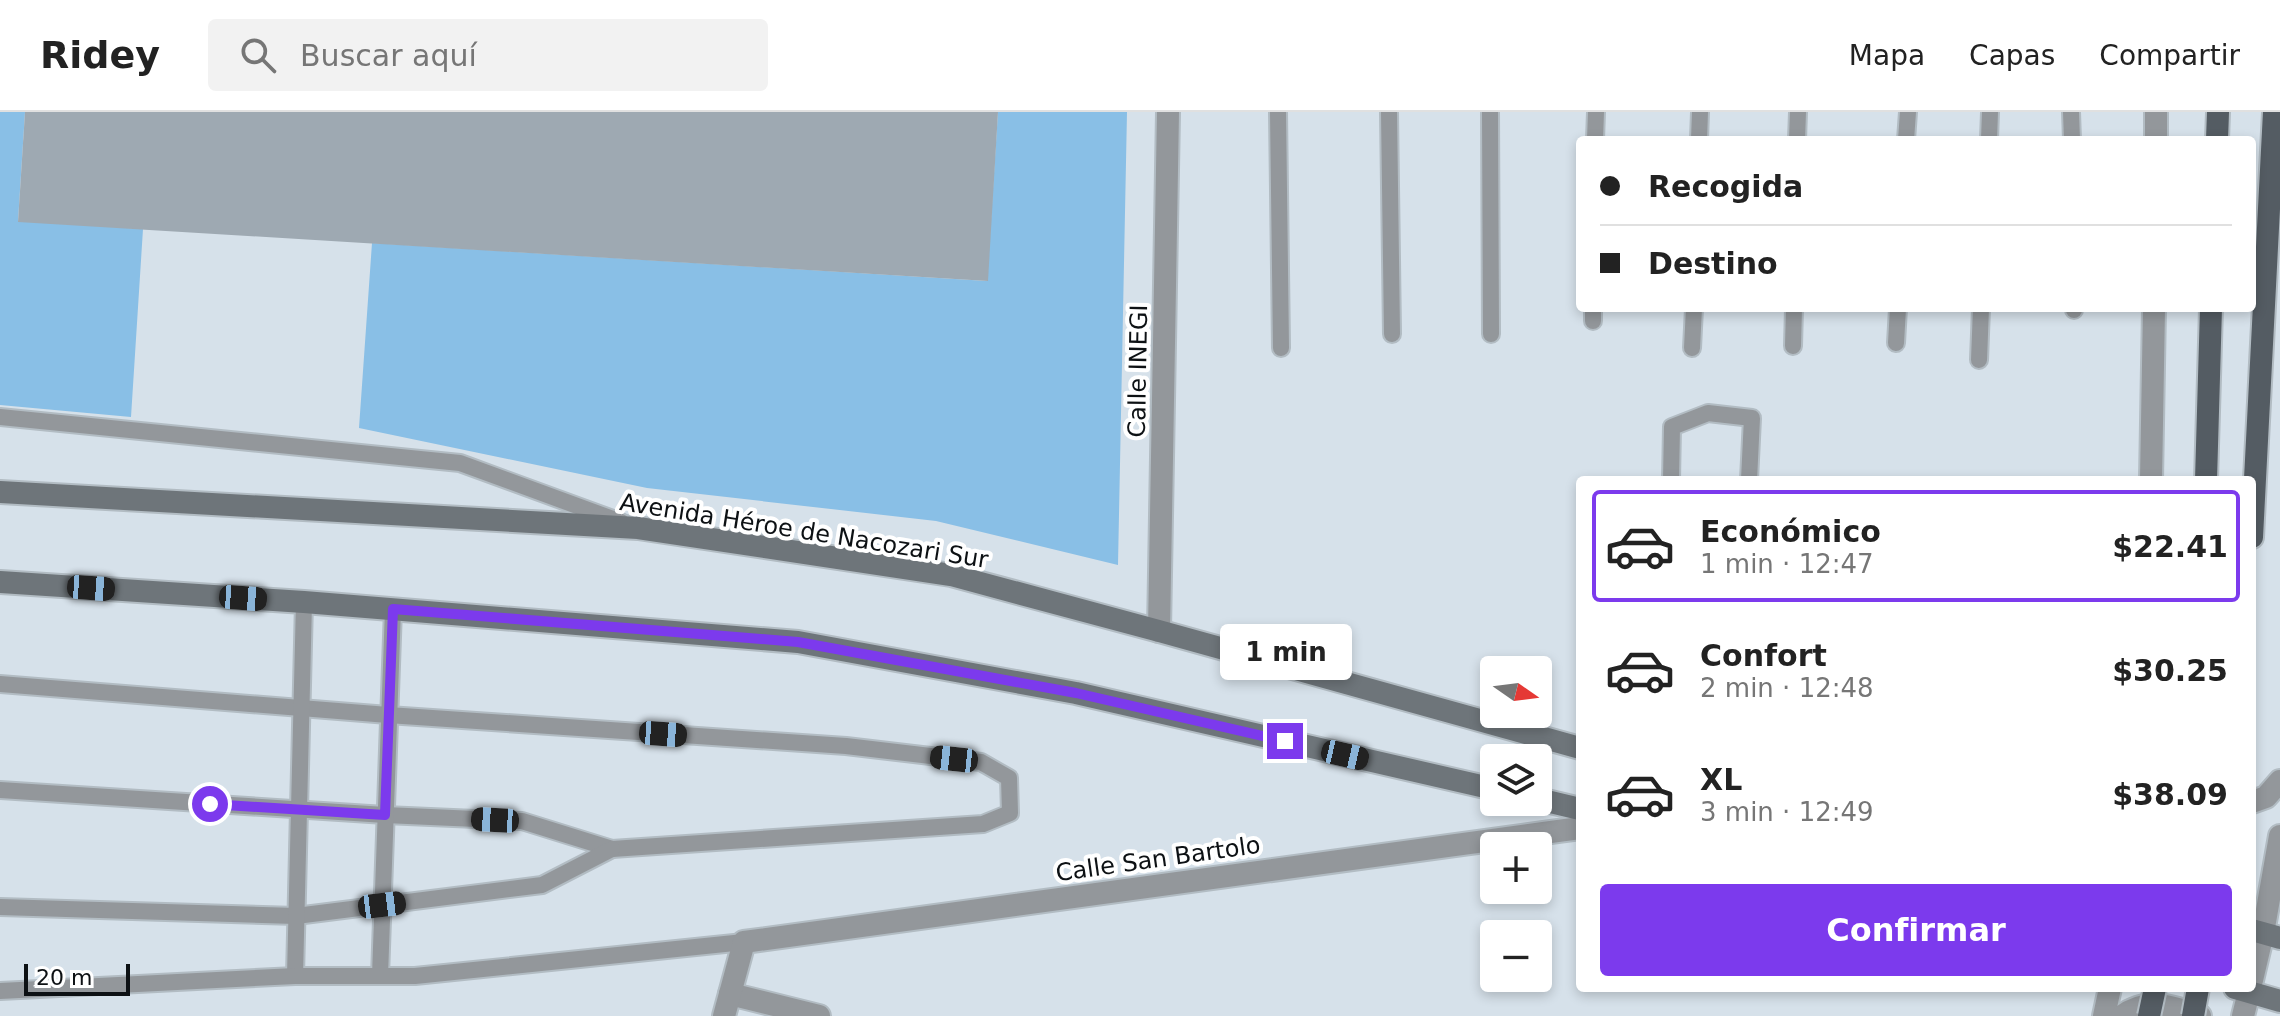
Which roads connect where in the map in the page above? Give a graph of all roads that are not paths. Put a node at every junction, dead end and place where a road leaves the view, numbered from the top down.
1 (1168, 112) edge
2 (1278, 112) edge
3 (1389, 112) edge
4 (1490, 112) edge
5 (1596, 112) edge
6 (1700, 112) edge
7 (1798, 112) edge
8 (1908, 112) edge
9 (1990, 112) edge
10 (2071, 112) edge
11 (2156, 112) edge
12 (2218, 112) edge
13 (2274, 112) edge
14 (1595, 136) edge
15 (1699, 136) edge
16 (1797, 136) edge
17 (1906, 136) edge
18 (1989, 136) edge
19 (2072, 136) edge
20 (2156, 136) edge
21 (2217, 136) edge
22 (1694, 312) edge
23 (1794, 312) edge
24 (1898, 312) edge
25 (1981, 312) edge
26 (2154, 312) edge
27 (2211, 312) edge
28 (1392, 334) dead end
29 (1491, 334) dead end
30 (1896, 343) dead end
31 (1793, 346) dead end
32 (1281, 348) dead end
33 (1692, 348) dead end
34 (1979, 360) dead end
35 (0, 417) edge
36 (1671, 476) edge
37 (1749, 476) edge
38 (2151, 476) edge
39 (2206, 476) edge
40 (2255, 476) edge
41 (0, 492) edge
42 (638, 528) junction
43 (0, 582) edge
44 (304, 602) junction
45 (393, 609) junction
46 (1159, 631) junction
47 (0, 684) edge
48 (302, 708) junction
49 (388, 715) junction
50 (1576, 747) edge
51 (2280, 781) edge
52 (1480, 786) edge
53 (0, 790) edge
54 (2256, 801) edge
55 (1552, 802) edge
56 (1576, 808) edge
57 (299, 810) junction
58 (385, 815) junction
59 (1576, 829) edge
60 (2280, 836) edge
61 (612, 849) junction
62 (382, 905) junction
63 (0, 907) edge
64 (296, 916) junction
65 (2265, 934) edge
66 (744, 942) junction
67 (2256, 959) edge
68 (295, 976) junction
69 (380, 976) junction
70 (0, 991) edge
71 (2256, 991) edge
72 (2109, 992) edge
73 (2154, 992) edge
74 (2197, 992) edge
75 (2245, 992) edge
76 (730, 994) junction
77 (2280, 1001) edge
78 (724, 1016) edge
79 (819, 1016) edge
80 (2104, 1016) edge
81 (2122, 1016) edge
82 (2149, 1016) edge
83 (2193, 1016) edge
84 (2200, 1016) edge
85 (2243, 1016) edge

1 - 46 street, Calle INEGI
2 - 32 lane
3 - 28 lane
4 - 29 lane
5 - 14 lane
6 - 15 lane
7 - 16 lane
8 - 17 lane
9 - 18 lane
10 - 19 lane
11 - 20 street
12 - 21 main road
13 - 40 main road
22 - 33 lane
23 - 31 lane
24 - 30 lane
25 - 34 lane
26 - 38 street
27 - 39 main road
35 - 42 lane
36 - 37 lane
41 - 42 main road, Avenida Héroe de Nacozari Sur
42 - 46 main road, Avenida Héroe de Nacozari Sur
43 - 44 main road
44 - 45 main road
44 - 48 lane
45 - 49 lane
45 - 52 main road
46 - 50 main road, Avenida Héroe de Nacozari Sur
47 - 48 lane
48 - 49 lane
48 - 57 lane
49 - 58 lane
49 - 61 lane
51 - 54 street
53 - 57 lane
55 - 56 main road
57 - 58 lane
57 - 64 lane
58 - 61 lane
58 - 62 lane
59 - 66 street, Calle San Bartolo
60 - 65 street
61 - 62 lane
62 - 64 lane
62 - 69 lane
63 - 64 lane
64 - 68 lane
65 - 67 street
66 - 69 lane
66 - 76 street
68 - 69 lane
68 - 70 lane
71 - 77 main road
72 - 80 street
73 - 82 main road, bridge
74 - 83 main road, bridge
75 - 85 street
76 - 78 street
76 - 79 street
81 - 84 street

